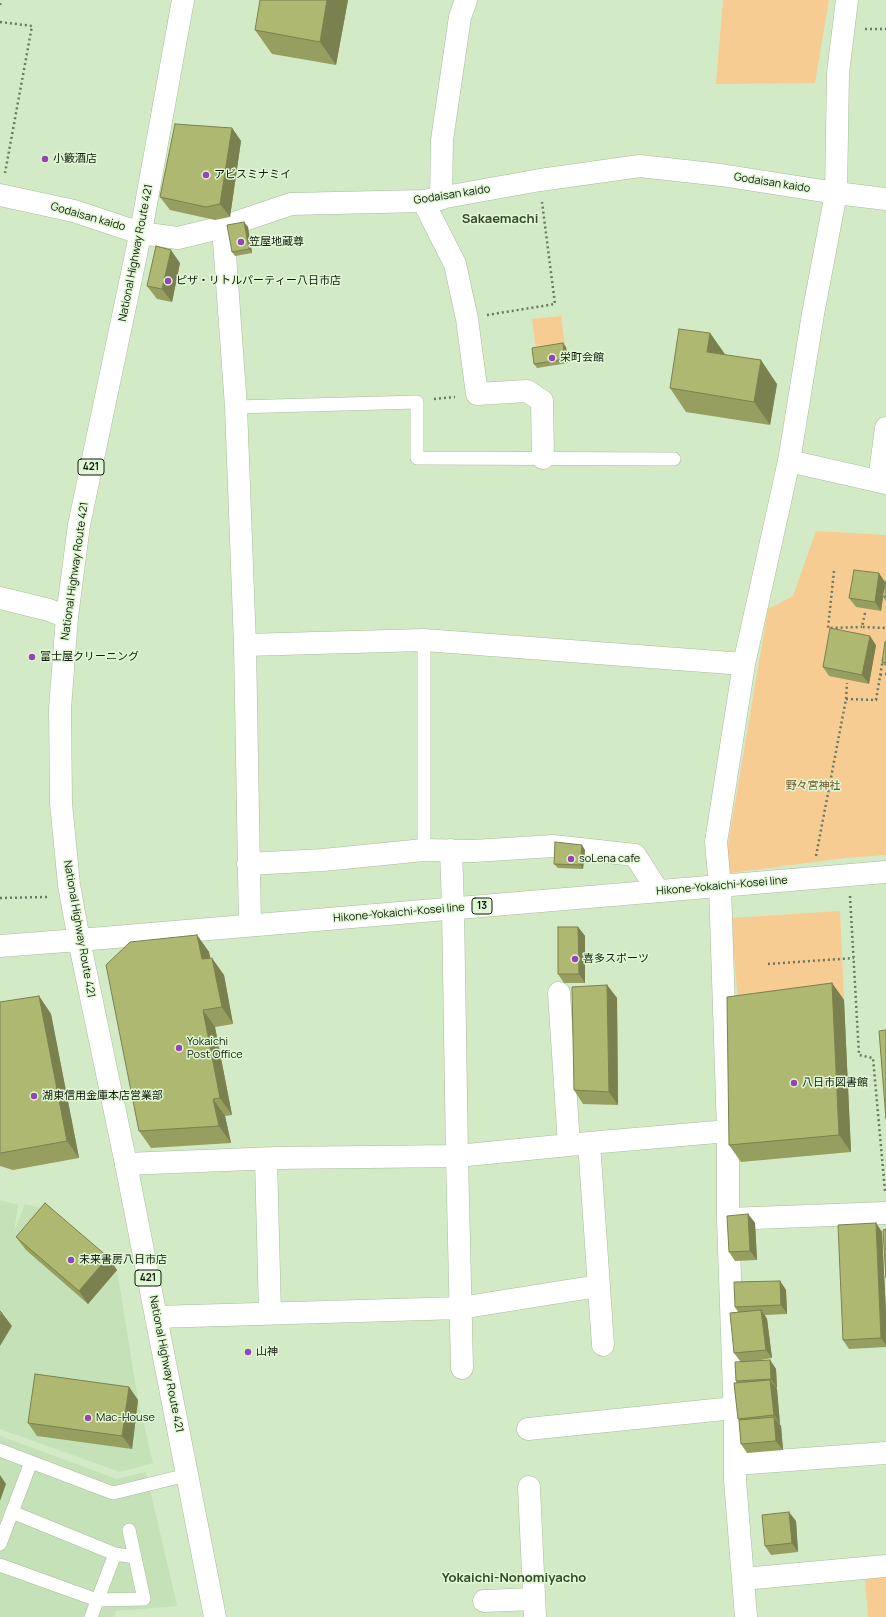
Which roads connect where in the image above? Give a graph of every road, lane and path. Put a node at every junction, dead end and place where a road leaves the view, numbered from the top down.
1 (1, 0) edge
2 (183, 0) edge
3 (466, 0) edge
4 (847, 0) edge
5 (0, 5) edge
6 (0, 22) edge
7 (540, 180) junction
8 (836, 193) junction
9 (1, 195) edge
10 (886, 199) edge
11 (432, 200) junction
12 (223, 227) junction
13 (140, 233) junction
14 (467, 319) junction
15 (477, 394) junction
16 (416, 402) junction
17 (236, 407) junction
18 (886, 428) edge
19 (543, 458) junction
20 (674, 459) dead end
21 (788, 461) junction
22 (882, 482) edge
23 (834, 571) dead end
24 (0, 598) edge
25 (865, 613) dead end
26 (67, 617) junction
27 (862, 626) junction
28 (886, 628) edge
29 (424, 640) junction
30 (244, 645) junction
31 (884, 655) edge
32 (744, 664) junction
33 (886, 674) edge
34 (880, 675) junction
35 (847, 683) edge
36 (846, 699) junction
37 (424, 850) junction
38 (451, 850) junction
39 (815, 861) dead end
40 (248, 864) junction
41 (886, 872) edge
42 (720, 886) junction
43 (658, 891) junction
44 (850, 893) dead end
45 (47, 897) dead end
46 (0, 898) edge
47 (453, 908) junction
48 (250, 925) junction
49 (79, 940) junction
50 (0, 946) edge
51 (854, 958) junction
52 (768, 964) dead end
53 (559, 993) dead end
54 (728, 1131) junction
55 (579, 1144) junction
56 (457, 1156) junction
57 (266, 1159) junction
58 (126, 1164) junction
59 (886, 1197) edge
60 (886, 1213) edge
61 (728, 1219) junction
62 (598, 1286) junction
63 (460, 1308) junction
64 (270, 1314) junction
65 (156, 1318) junction
66 (603, 1345) dead end
67 (462, 1368) dead end
68 (734, 1408) junction
69 (528, 1429) dead end
70 (0, 1450) edge
71 (886, 1453) edge
72 (31, 1462) junction
73 (735, 1464) junction
74 (187, 1475) junction
75 (529, 1487) dead end
76 (12, 1512) junction
77 (129, 1530) dead end
78 (0, 1544) edge
79 (114, 1554) junction
80 (135, 1557) junction
81 (0, 1565) edge
82 (886, 1566) edge
83 (743, 1579) junction
84 (97, 1600) junction
85 (484, 1601) dead end
86 (534, 1608) edge
87 (91, 1617) edge
88 (216, 1617) edge
89 (746, 1617) edge

1 - 5 path
2 - 13 main road, National Highway Route 421 / 421
3 - 11 main road
4 - 8 main road
6 - 9 path
7 - 8 main road, Godaisan kaido
7 - 11 main road, Godaisan kaido
7 - 14 path
8 - 10 main road, Godaisan kaido
8 - 21 main road
9 - 13 main road, Godaisan kaido
11 - 12 main road, Godaisan kaido
11 - 14 main road
12 - 13 main road, Godaisan kaido
12 - 17 main road
13 - 26 main road, National Highway Route 421 / 421
14 - 15 main road
15 - 16 path
15 - 19 main road
16 - 17 lane
16 - 19 lane
17 - 30 main road
18 - 22 main road
19 - 20 lane
21 - 22 main road
21 - 32 main road
23 - 27 path
24 - 26 main road
25 - 27 path
26 - 49 main road, National Highway Route 421 / 421
27 - 28 path
29 - 30 main road
29 - 32 main road
29 - 37 lane
30 - 40 main road
31 - 34 path
32 - 42 main road
33 - 34 path
34 - 36 path
35 - 36 path
36 - 39 path
37 - 38 main road
37 - 40 main road
38 - 43 main road
38 - 47 main road
40 - 48 main road
41 - 42 main road, Hikone-Yokaichi-Kosei line / 13
42 - 43 main road, Hikone-Yokaichi-Kosei line / 13
42 - 54 main road
43 - 47 main road, Hikone-Yokaichi-Kosei line / 13
44 - 51 path
45 - 46 path
47 - 48 main road, Hikone-Yokaichi-Kosei line / 13
47 - 56 main road
48 - 49 main road, Hikone-Yokaichi-Kosei line / 13
49 - 50 main road, Hikone-Yokaichi-Kosei line
49 - 58 main road, National Highway Route 421 / 421
51 - 52 path
51 - 59 path
53 - 55 main road
54 - 55 main road
54 - 61 main road
55 - 56 main road
55 - 62 main road
56 - 57 main road
56 - 63 main road
57 - 58 main road
57 - 64 main road
58 - 65 main road, National Highway Route 421 / 421
60 - 61 main road
61 - 68 main road
62 - 63 main road
62 - 66 main road
63 - 64 main road
63 - 67 main road
64 - 65 main road
65 - 74 main road, National Highway Route 421 / 421
68 - 69 main road
68 - 73 main road
70 - 72 lane
71 - 73 main road
72 - 74 lane
72 - 76 lane
73 - 83 main road
74 - 88 main road, National Highway Route 421 / 421
75 - 86 main road
76 - 78 lane
76 - 79 lane
77 - 80 lane
79 - 80 lane
79 - 84 lane
80 - 84 lane
81 - 84 lane
82 - 83 main road
83 - 89 main road
84 - 87 lane
85 - 86 main road

